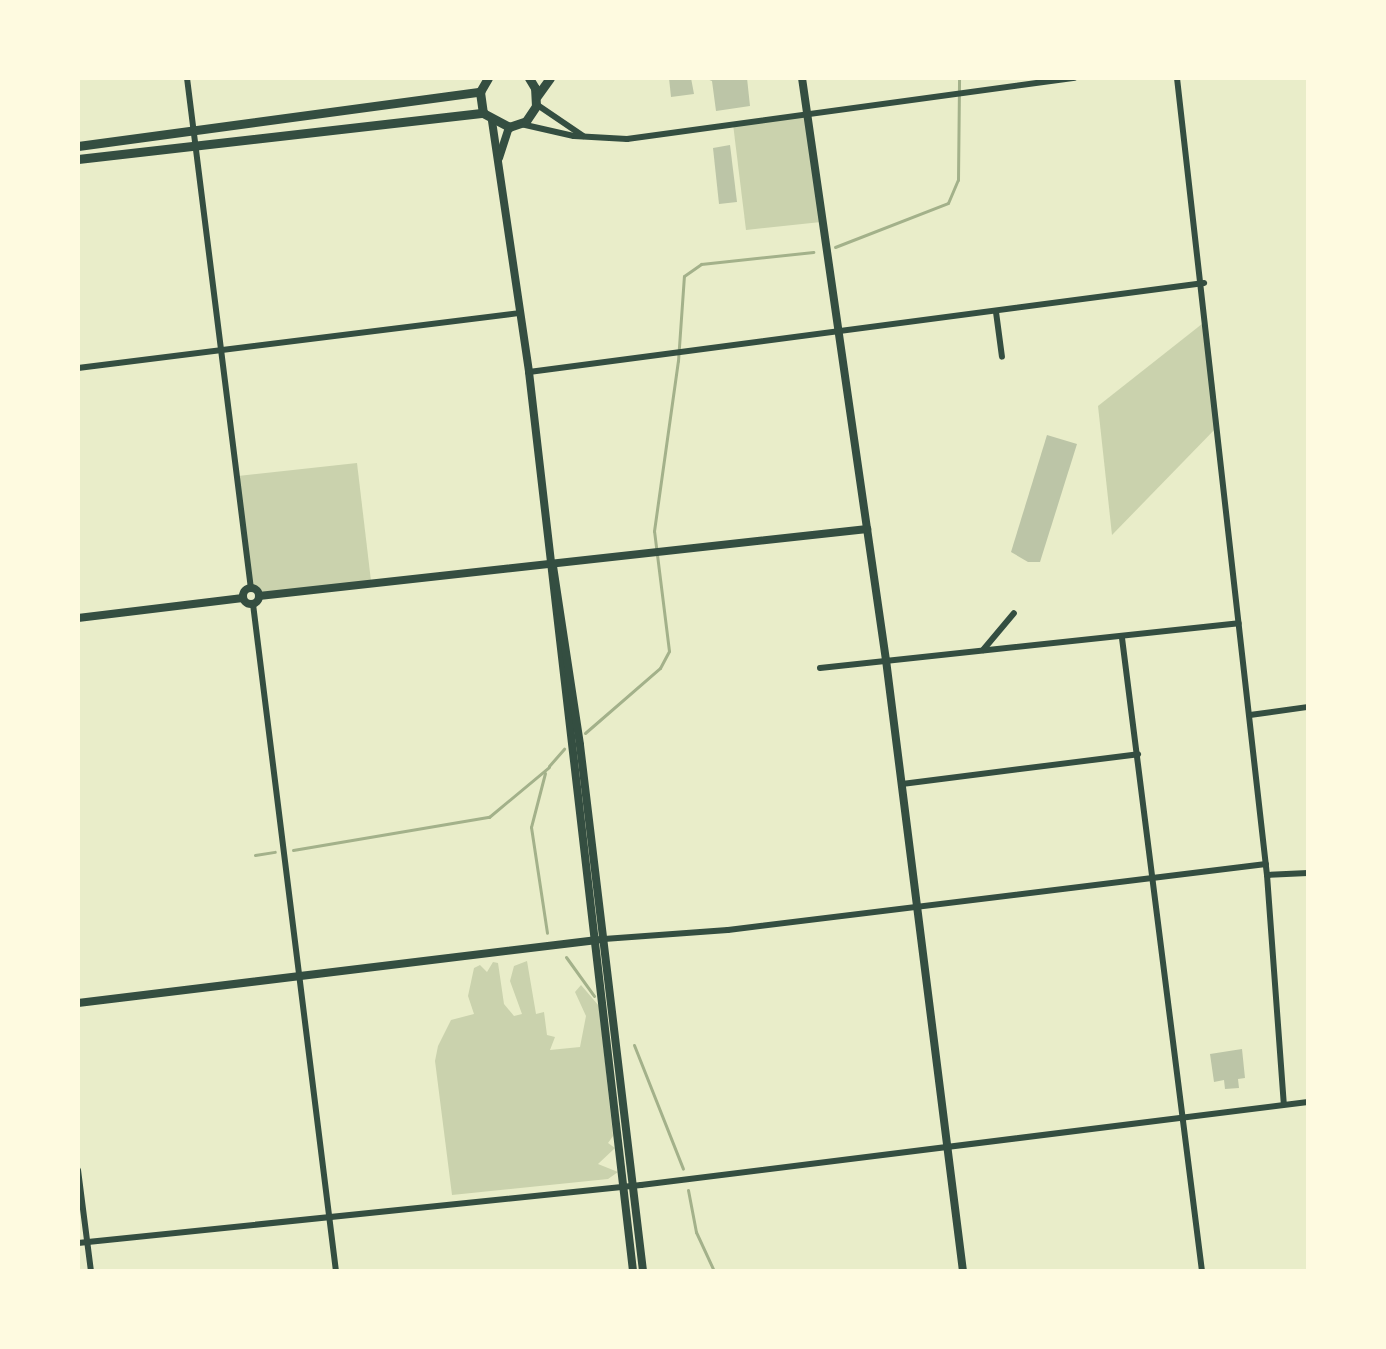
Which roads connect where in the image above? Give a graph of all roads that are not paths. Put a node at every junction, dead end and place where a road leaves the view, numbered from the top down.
1 (187, 78) edge
2 (487, 78) edge
3 (529, 78) edge
4 (550, 78) edge
5 (802, 78) edge
6 (1075, 78) edge
7 (1177, 78) edge
8 (480, 92) junction
9 (537, 100) junction
10 (483, 113) junction
11 (807, 114) junction
12 (492, 121) junction
13 (521, 124) junction
14 (509, 127) junction
15 (193, 131) junction
16 (583, 136) junction
17 (195, 143) junction
18 (78, 146) edge
19 (499, 158) junction
20 (78, 159) edge
21 (1204, 283) junction
22 (996, 312) junction
23 (517, 313) junction
24 (836, 334) junction
25 (222, 350) junction
26 (1002, 357) dead end
27 (78, 368) edge
28 (529, 372) junction
29 (867, 529) junction
30 (551, 562) junction
31 (251, 589) junction
32 (259, 596) junction
33 (243, 598) junction
34 (253, 604) junction
35 (1014, 613) dead end
36 (78, 618) edge
37 (1239, 623) junction
38 (1122, 638) junction
39 (983, 651) junction
40 (886, 660) junction
41 (820, 668) dead end
42 (1308, 707) edge
43 (1250, 715) junction
44 (1138, 754) junction
45 (902, 784) junction
46 (1266, 864) junction
47 (1308, 873) edge
48 (1153, 874) junction
49 (1267, 875) junction
50 (918, 904) junction
51 (604, 939) junction
52 (593, 940) junction
53 (299, 977) junction
54 (78, 1003) edge
55 (1308, 1102) edge
56 (1284, 1104) junction
57 (1183, 1116) junction
58 (948, 1147) junction
59 (78, 1170) edge
60 (633, 1186) junction
61 (622, 1187) junction
62 (329, 1213) junction
63 (87, 1242) junction
64 (78, 1243) edge
65 (91, 1271) edge
66 (336, 1271) edge
67 (633, 1271) edge
68 (643, 1271) edge
69 (963, 1271) edge
70 (1202, 1271) edge

1 - 15 street
2 - 8 main road
3 - 9 main road
4 - 9 main road
5 - 11 street
6 - 11 street
7 - 21 street
8 - 10 main road
8 - 15 main road
9 - 13 main road
9 - 16 street
10 - 12 main road
10 - 17 main road
11 - 16 street
11 - 24 street
12 - 14 main road
12 - 19 street
13 - 14 main road
13 - 16 street
14 - 19 street
15 - 17 street
15 - 18 main road
17 - 20 main road
17 - 25 street
19 - 23 street
21 - 22 street
21 - 37 street
22 - 24 street
22 - 26 street
23 - 25 street
23 - 28 street
24 - 28 street
24 - 29 street
25 - 27 street
25 - 31 street
28 - 30 street
29 - 30 street
29 - 40 street
30 - 32 street
30 - 51 street
30 - 52 street
31 - 32 street
31 - 33 street
32 - 34 street
33 - 34 street
33 - 36 street
34 - 53 street
35 - 39 street
37 - 38 street
37 - 43 street
38 - 39 street
38 - 44 street
39 - 40 street
40 - 41 street
40 - 45 street
42 - 43 street
43 - 46 street
44 - 45 street
44 - 48 street
45 - 50 street
46 - 48 street
46 - 49 street
47 - 49 street
48 - 50 street
48 - 57 street
49 - 56 street
50 - 51 street
50 - 58 street
51 - 52 street
51 - 60 street
52 - 53 street
52 - 61 street
53 - 54 street
53 - 62 street
55 - 56 street
56 - 57 street
57 - 58 street
57 - 70 street
58 - 60 street
58 - 69 street
59 - 63 street
60 - 61 street
60 - 68 street
61 - 62 street
61 - 67 street
62 - 63 street
62 - 66 street
63 - 64 street
63 - 65 street

